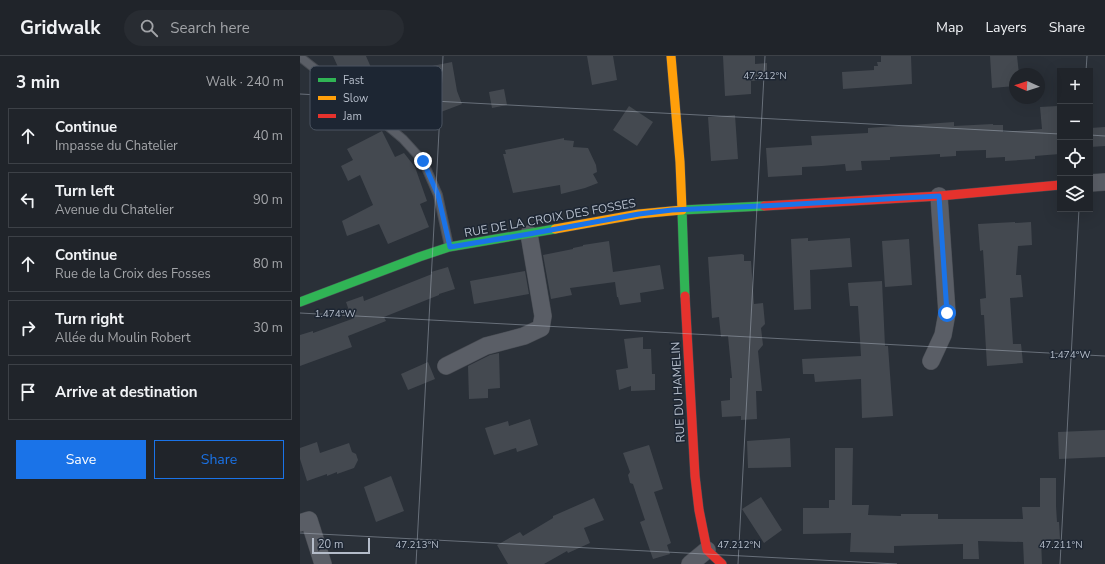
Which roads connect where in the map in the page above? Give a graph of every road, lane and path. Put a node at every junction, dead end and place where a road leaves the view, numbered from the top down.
1 (671, 56) edge
2 (300, 57) edge
3 (311, 66) edge
4 (392, 130) edge
5 (1105, 182) edge
6 (1093, 183) edge
7 (1057, 185) edge
8 (939, 196) junction
9 (682, 210) junction
10 (529, 234) junction
11 (450, 247) junction
12 (300, 302) edge
13 (931, 361) dead end
14 (446, 366) dead end
15 (300, 523) edge
16 (707, 550) junction
17 (323, 564) edge
18 (690, 564) edge
19 (722, 564) edge

1 - 9 street
2 - 3 lane
4 - 11 lane
5 - 6 street
7 - 8 street, RUE DE LA CROIX DES FOSSES
8 - 9 street, RUE DE LA CROIX DES FOSSES
8 - 13 street
9 - 10 street, RUE DE LA CROIX DES FOSSES
9 - 16 street, RUE DU HAMELIN
10 - 11 street, RUE DE LA CROIX DES FOSSES
10 - 14 street
11 - 12 street, RUE DE LA CROIX DES FOSSES
15 - 17 street
16 - 18 street
16 - 19 street

